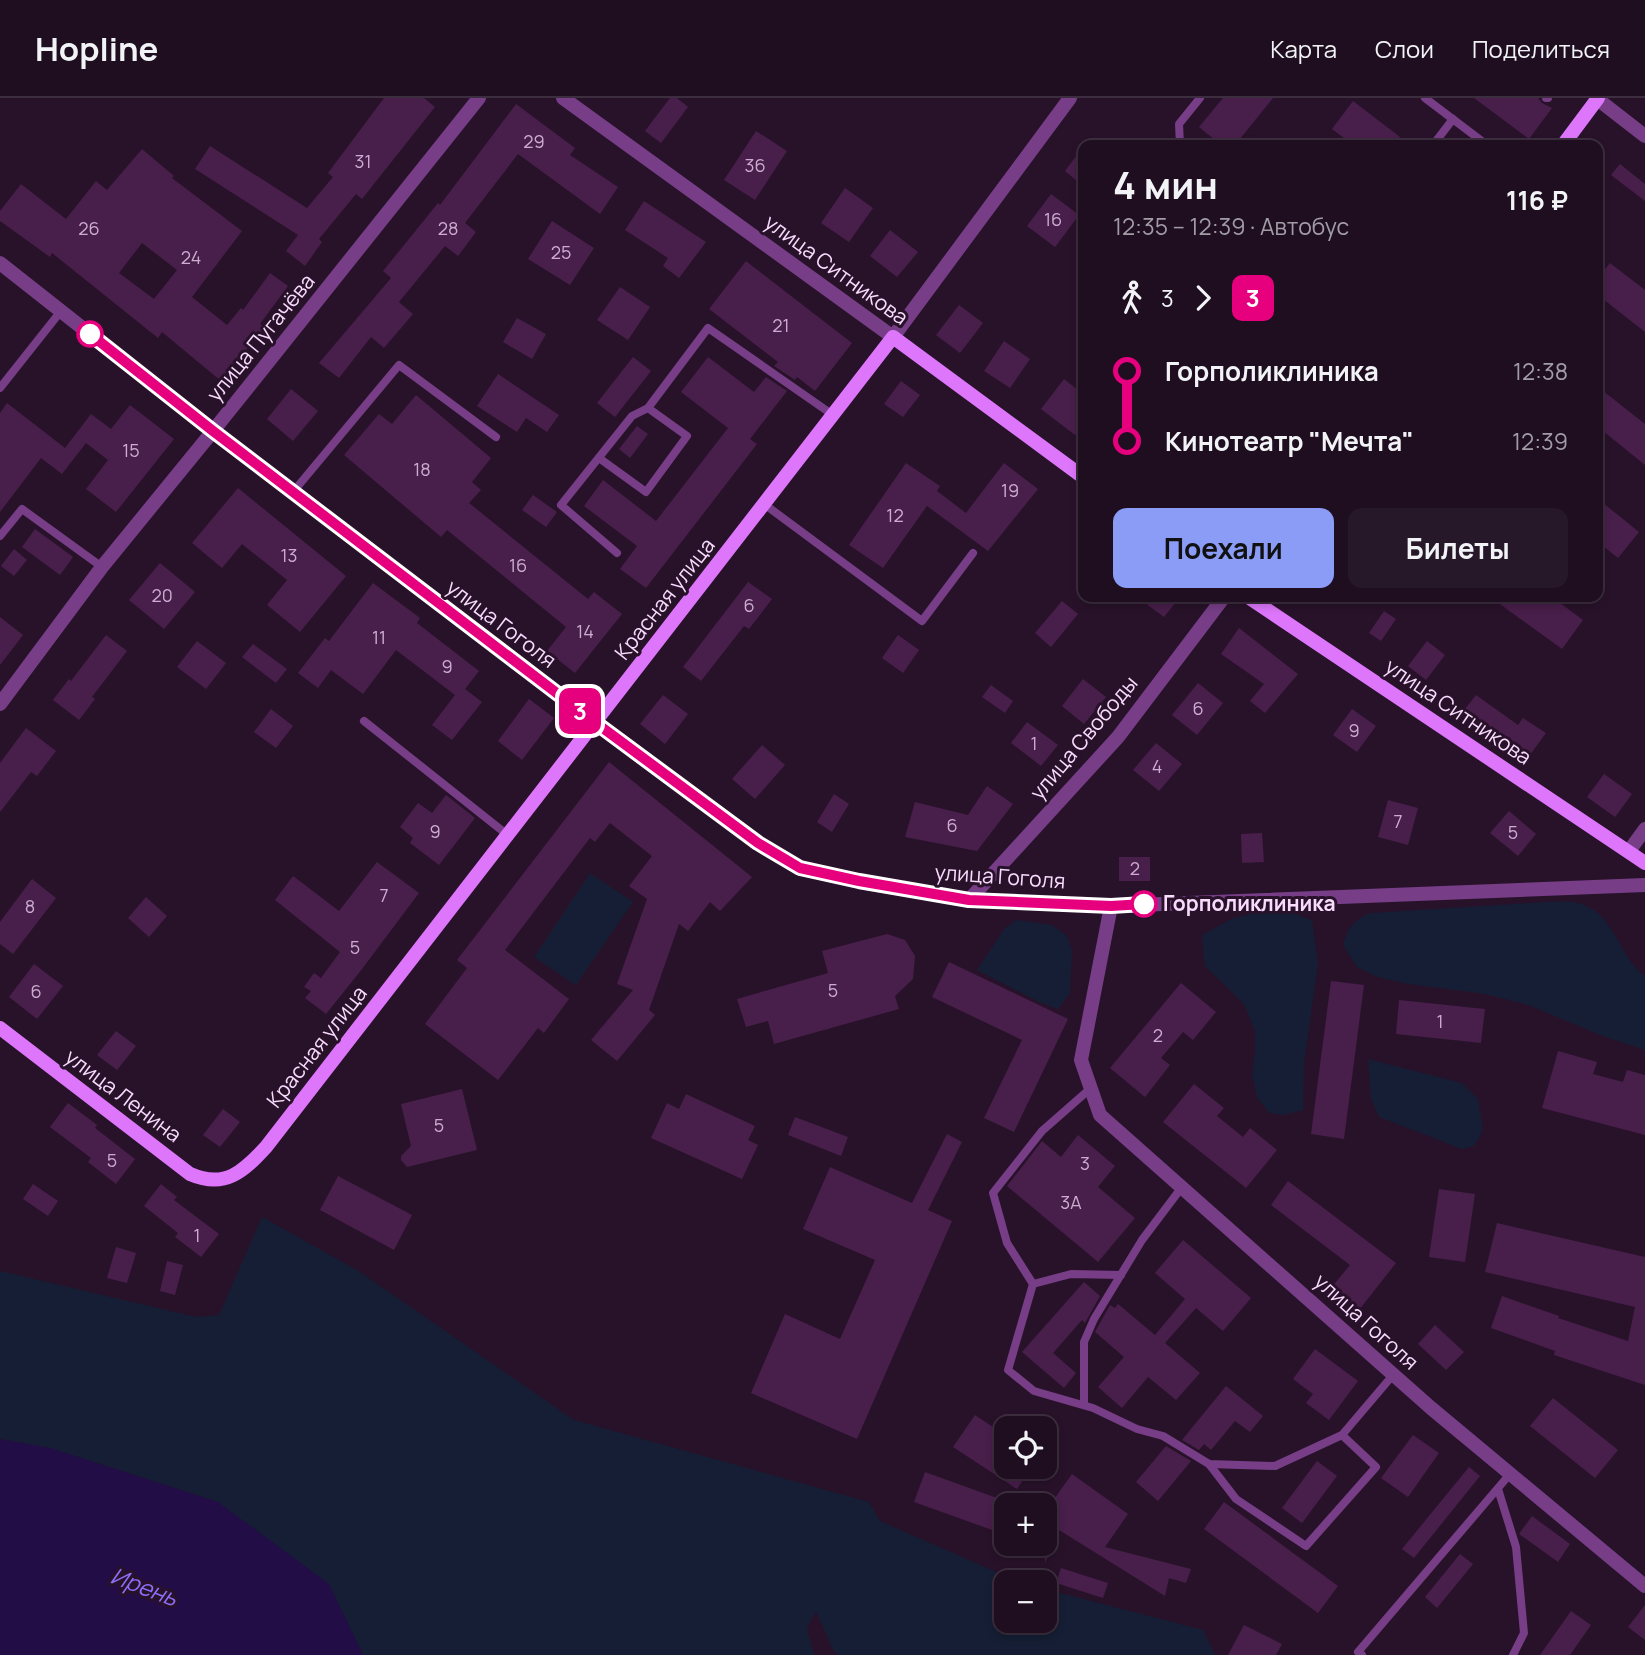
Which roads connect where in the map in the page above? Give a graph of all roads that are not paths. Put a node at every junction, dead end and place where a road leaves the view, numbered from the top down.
1 (479, 98) edge
2 (563, 98) edge
3 (1070, 98) edge
4 (1200, 98) edge
5 (1425, 98) edge
6 (1597, 98) edge
7 (1453, 119) junction
8 (1645, 136) edge
9 (1180, 140) edge
10 (1437, 140) edge
11 (1480, 140) edge
12 (1567, 140) edge
13 (0, 263) edge
14 (61, 311) junction
15 (893, 337) junction
16 (0, 388) edge
17 (648, 408) junction
18 (833, 415) junction
19 (213, 431) junction
20 (496, 437) dead end
21 (599, 458) junction
22 (1078, 473) edge
23 (293, 492) junction
24 (764, 504) junction
25 (0, 536) edge
26 (617, 552) dead end
27 (973, 553) dead end
28 (102, 567) junction
29 (1220, 602) edge
30 (1256, 602) edge
31 (0, 704) edge
32 (364, 721) dead end
33 (596, 723) junction
34 (1645, 829) edge
35 (509, 836) junction
36 (1629, 851) junction
37 (1645, 863) edge
38 (1645, 885) edge
39 (969, 900) junction
40 (1111, 906) junction
41 (0, 1028) edge
42 (1091, 1088) junction
43 (227, 1179) joint
44 (1182, 1188) junction
45 (1121, 1275) junction
46 (1032, 1284) junction
47 (1393, 1375) junction
48 (1084, 1405) junction
49 (1342, 1435) junction
50 (1209, 1464) junction
51 (1510, 1474) junction
52 (1498, 1489) junction
53 (1645, 1586) edge
54 (1362, 1655) edge
55 (1513, 1655) edge

1 - 19 street, улица Пугачёва
2 - 15 street, улица Ситникова
3 - 15 street, Красная улица
4 - 9 lane
5 - 7 lane
6 - 8 street
6 - 12 main road
7 - 10 lane
7 - 11 lane
13 - 14 street, улица Гоголя
14 - 16 lane
14 - 19 street, улица Гоголя
15 - 18 main road, Красная улица
15 - 22 main road, улица Ситникова
17 - 18 lane
17 - 21 lane
17 - 21 lane
18 - 24 main road, Красная улица
19 - 23 street, улица Гоголя
19 - 28 street, улица Пугачёва
20 - 23 lane
21 - 26 lane
23 - 33 street, улица Гоголя
24 - 27 lane
24 - 33 main road, Красная улица
25 - 28 lane
28 - 31 street, улица Пугачёва
29 - 39 street, улица Свободы
30 - 36 main road, улица Ситникова
32 - 35 lane
33 - 35 main road, Красная улица
33 - 39 street, улица Гоголя
34 - 36 street
35 - 43 main road, Красная улица
36 - 37 main road, улица Ситникова
38 - 40 street, улица Гоголя
39 - 40 street, улица Гоголя
40 - 42 street, улица Гоголя
41 - 43 main road, улица Ленина
42 - 44 street, улица Гоголя
42 - 46 lane
44 - 45 lane
44 - 47 street, улица Гоголя
45 - 46 lane
45 - 48 lane
46 - 48 lane
47 - 49 lane
47 - 51 street, улица Гоголя
48 - 50 lane
49 - 50 lane
49 - 50 lane
51 - 52 lane
51 - 53 street, улица Гоголя
52 - 54 lane
52 - 55 lane

